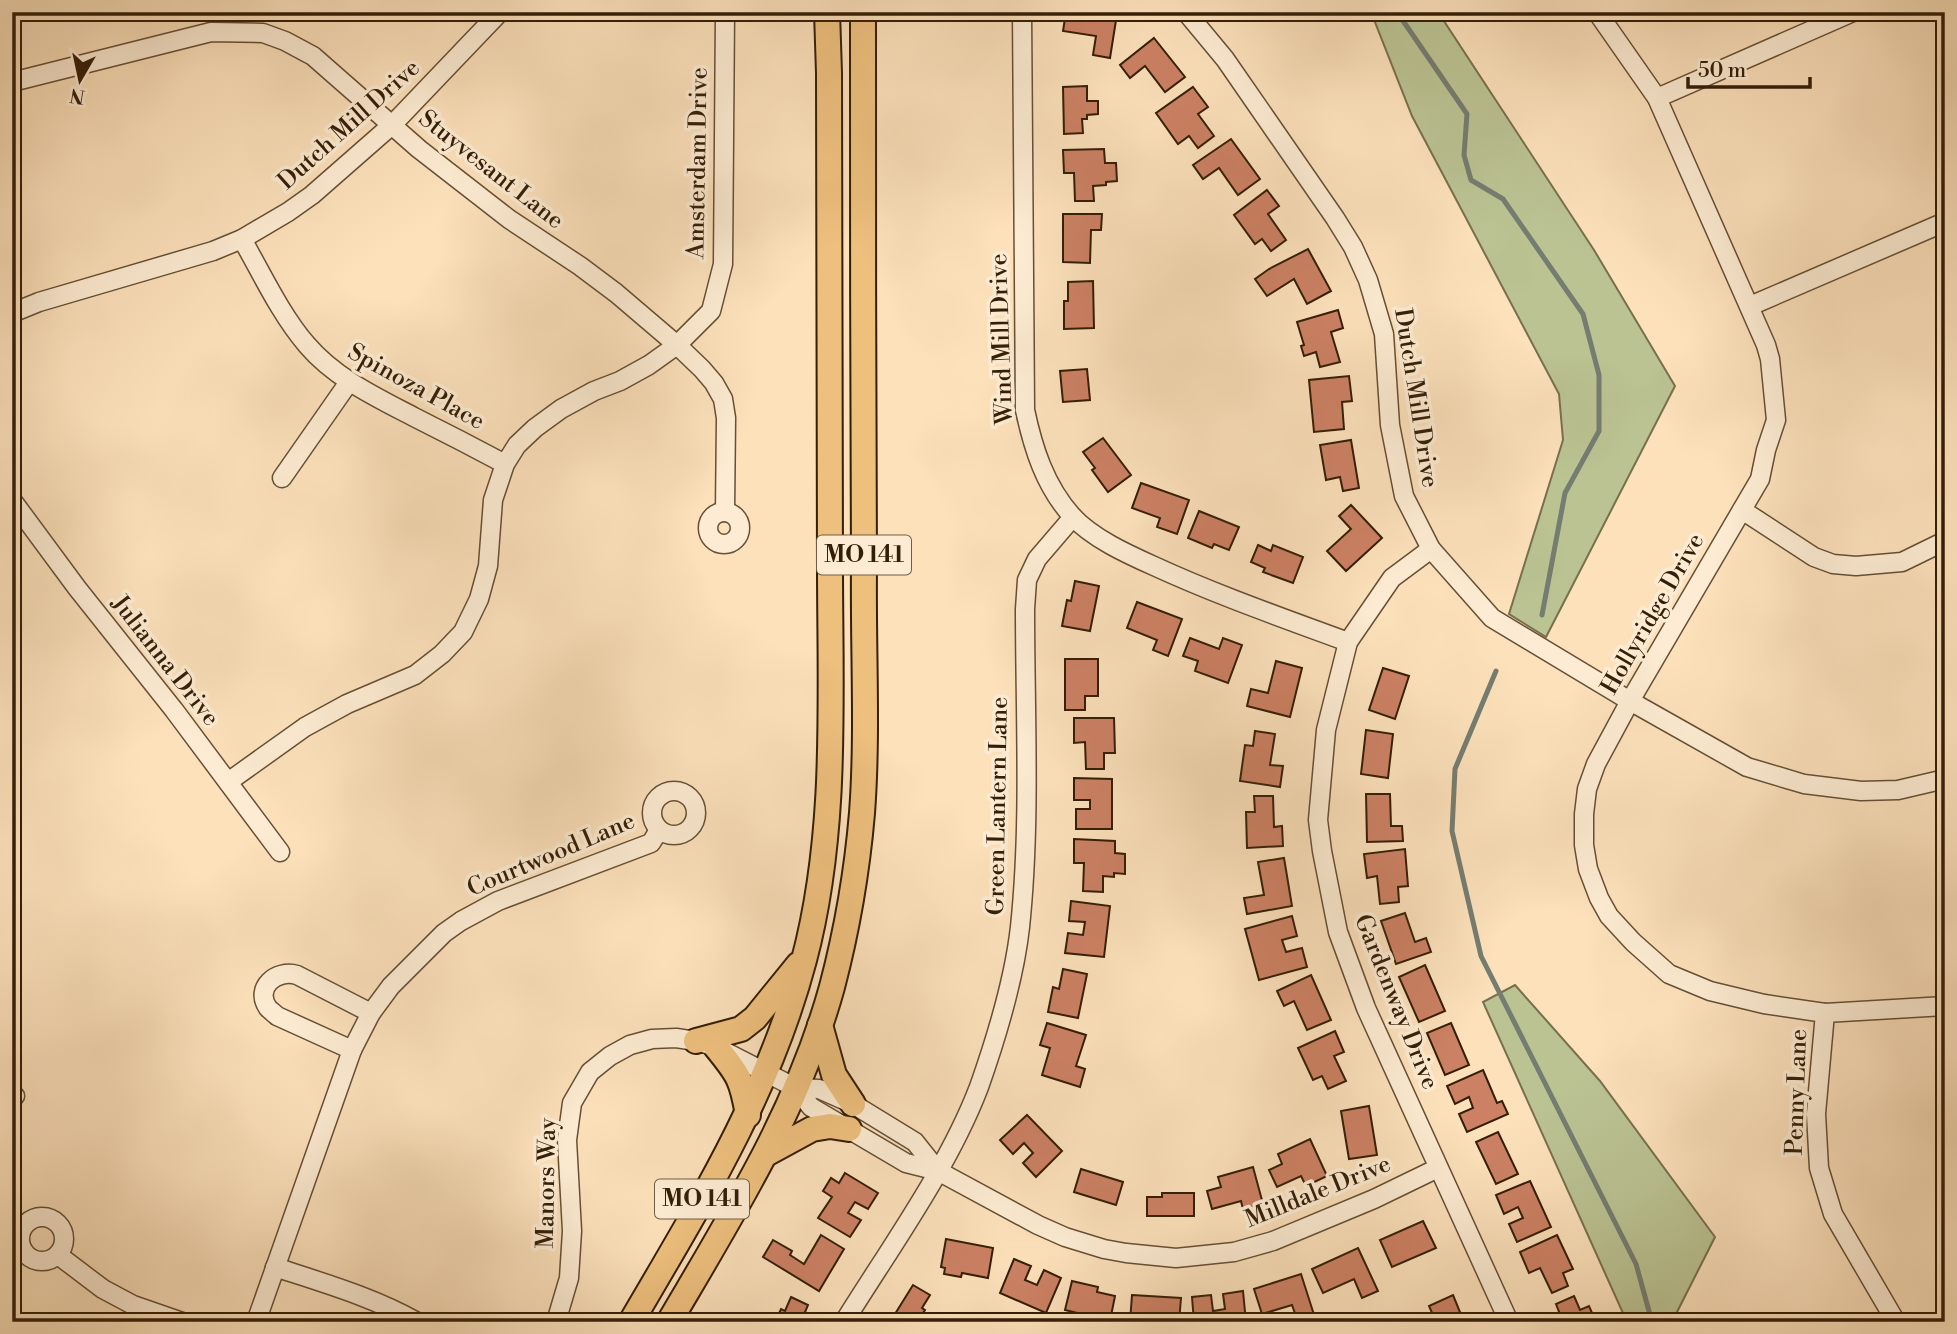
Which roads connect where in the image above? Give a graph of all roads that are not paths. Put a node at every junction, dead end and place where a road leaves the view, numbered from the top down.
1 (500, 12) edge
2 (724, 12) edge
3 (863, 12) edge
4 (1021, 12) edge
5 (1186, 12) edge
6 (1597, 12) edge
7 (1853, 12) edge
8 (824, 18) edge
9 (12, 82) edge
10 (1657, 98) junction
11 (393, 124) junction
12 (1945, 222) edge
13 (242, 239) junction
14 (1750, 306) junction
15 (12, 313) edge
16 (677, 345) junction
17 (349, 382) junction
18 (505, 464) junction
19 (282, 478) dead end
20 (12, 500) edge
21 (1742, 510) junction
22 (725, 512) dead end
23 (1073, 517) junction
24 (1945, 541) edge
25 (1431, 549) junction
26 (1348, 642) junction
27 (1630, 701) junction
28 (1945, 779) edge
29 (228, 782) junction
30 (659, 830) dead end
31 (280, 852) dead end
32 (806, 956) junction
33 (1945, 1006) edge
34 (371, 1013) junction
35 (1825, 1013) junction
36 (820, 1025) junction
37 (706, 1044) junction
38 (352, 1051) junction
39 (767, 1072) junction
40 (796, 1088) junction
41 (853, 1104) junction
42 (748, 1115) junction
43 (849, 1129) junction
44 (766, 1154) junction
45 (1438, 1168) junction
46 (938, 1171) junction
47 (58, 1255) dead end
48 (275, 1268) junction
49 (182, 1322) edge
50 (256, 1322) edge
51 (417, 1322) edge
52 (556, 1322) edge
53 (631, 1322) edge
54 (669, 1322) edge
55 (844, 1322) edge
56 (1508, 1322) edge
57 (1896, 1322) edge

1 - 11 street, Dutch Mill Drive
2 - 16 street, Amsterdam Drive
3 - 36 highway, MO 141
4 - 23 street, Wind Mill Drive
5 - 25 street, Dutch Mill Drive
6 - 10 street, Hollyridge Drive
7 - 10 street
8 - 32 highway, MO 141
9 - 11 street, Stuyvesant Lane
10 - 14 street, Hollyridge Drive
11 - 13 street, Dutch Mill Drive
11 - 16 street, Stuyvesant Lane
12 - 14 street
13 - 15 street, Dutch Mill Drive
13 - 17 street, Spinoza Place
14 - 21 street, Hollyridge Drive
16 - 18 street, Amsterdam Drive
16 - 22 street, Stuyvesant Lane
17 - 18 street, Spinoza Place
17 - 19 street
18 - 29 street, Amsterdam Drive
20 - 29 street, Julianna Drive
21 - 24 street
21 - 27 street, Hollyridge Drive
23 - 26 street, Wind Mill Drive
23 - 46 street, Green Lantern Lane
25 - 26 street, Gardenway Drive
25 - 27 street, Dutch Mill Drive
26 - 45 street, Gardenway Drive
27 - 28 street, Dutch Mill Drive
27 - 35 street, Hollyridge Drive
29 - 31 street, Julianna Drive
30 - 34 street, Courtwood Lane
32 - 37 highway
32 - 39 highway, MO 141
33 - 35 street, Hollyridge Drive
34 - 38 street, Courtwood Lane
34 - 38 street
35 - 57 street, Penny Lane
36 - 40 highway, MO 141
36 - 41 highway
37 - 39 street, Manors Way
37 - 42 highway
37 - 52 street, Manors Way
38 - 48 street, Courtwood Lane
39 - 40 street, Manors Way
39 - 42 highway, MO 141
40 - 41 street, Milldale Drive
40 - 43 street, Milldale Drive
40 - 44 highway, MO 141
41 - 46 street, Milldale Drive
42 - 53 highway, MO 141
43 - 44 highway
43 - 46 street, Milldale Drive
44 - 54 highway, MO 141
45 - 46 street, Milldale Drive
45 - 56 street, Gardenway Drive
46 - 55 street, Green Lantern Lane
47 - 49 street
48 - 50 street, Courtwood Lane
48 - 51 street

